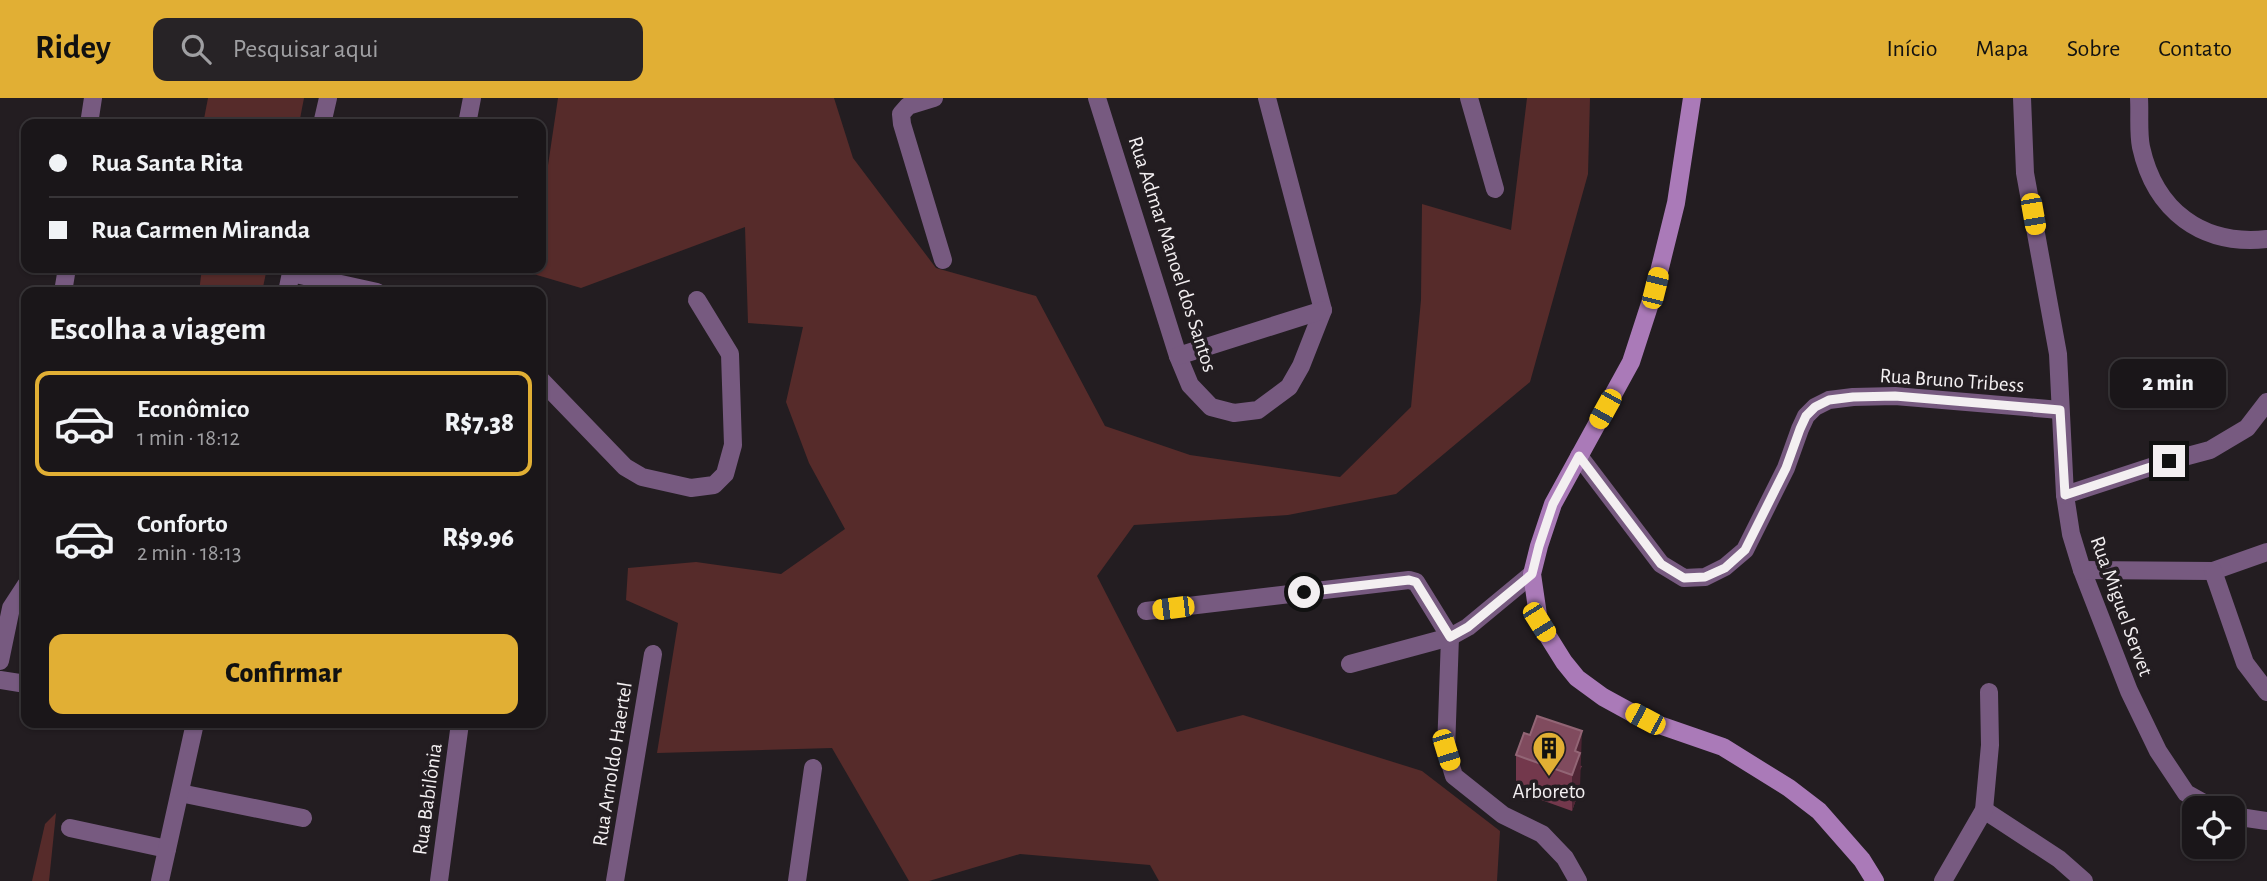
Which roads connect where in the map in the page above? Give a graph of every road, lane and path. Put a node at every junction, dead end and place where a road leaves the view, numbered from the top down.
1 (93, 98) edge
2 (328, 98) edge
3 (472, 98) edge
4 (934, 98) edge
5 (1097, 98) edge
6 (1267, 98) edge
7 (1469, 98) edge
8 (1692, 98) edge
9 (2022, 98) edge
10 (2139, 98) edge
11 (90, 119) edge
12 (323, 119) edge
13 (468, 119) edge
14 (1495, 189) dead end
15 (2267, 239) edge
16 (943, 260) dead end
17 (304, 273) edge
18 (358, 287) edge
19 (697, 300) dead end
20 (1323, 310) junction
21 (1178, 356) junction
22 (546, 385) edge
23 (2267, 402) edge
24 (2060, 410) junction
25 (1579, 456) junction
26 (2065, 495) junction
27 (2267, 552) edge
28 (2082, 570) junction
29 (2213, 571) junction
30 (1532, 574) junction
31 (21, 593) edge
32 (1146, 611) dead end
33 (1450, 637) junction
34 (653, 654) dead end
35 (0, 661) edge
36 (1350, 664) dead end
37 (0, 680) edge
38 (21, 683) edge
39 (1989, 692) dead end
40 (2267, 692) edge
41 (194, 728) edge
42 (459, 728) edge
43 (813, 768) dead end
44 (180, 793) junction
45 (2191, 796) edge
46 (1983, 810) junction
47 (303, 818) dead end
48 (2245, 818) edge
49 (2267, 821) edge
50 (70, 828) dead end
51 (167, 849) junction
52 (160, 881) edge
53 (439, 881) edge
54 (615, 881) edge
55 (797, 881) edge
56 (1578, 881) edge
57 (1875, 881) edge
58 (1943, 881) edge
59 (2084, 881) edge

1 - 11 street
2 - 12 street
3 - 13 street
4 - 16 street
5 - 21 street, Rua Admar Manoel dos Santos
6 - 20 street
7 - 14 street
8 - 25 street
9 - 24 street, Rua Miguel Servet
10 - 15 street
17 - 18 street
19 - 22 street
20 - 21 street
20 - 21 street, Rua Admar Manoel dos Santos
23 - 26 street
24 - 25 street, Rua Bruno Tribess
24 - 26 street, Rua Miguel Servet
25 - 30 street
26 - 28 street, Rua Miguel Servet
27 - 29 street
28 - 29 street
28 - 45 street, Rua Miguel Servet
29 - 40 street
30 - 33 street
30 - 57 street
31 - 35 street
32 - 33 street
33 - 36 street
33 - 56 street
34 - 54 street, Rua Arnoldo Haertel
37 - 38 street
39 - 46 street
41 - 44 street
42 - 53 street, Rua Babilônia
43 - 55 street
44 - 47 street
44 - 51 street
46 - 58 street
46 - 59 street
48 - 49 street
50 - 51 street
51 - 52 street

